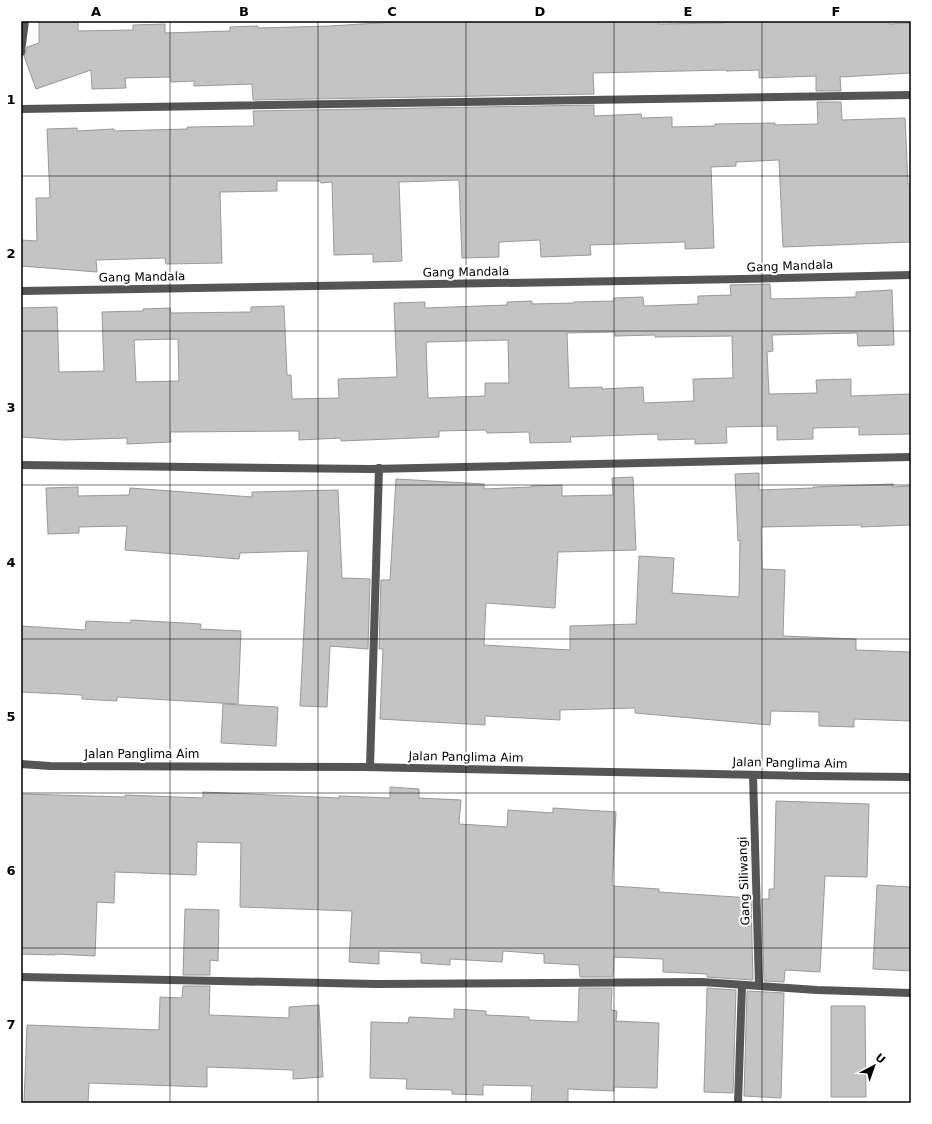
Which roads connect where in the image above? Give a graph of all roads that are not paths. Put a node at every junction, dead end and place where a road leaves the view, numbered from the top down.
1 (25, 21) edge
2 (21, 52) edge
3 (911, 95) edge
4 (21, 109) edge
5 (911, 275) edge
6 (21, 291) edge
7 (911, 457) edge
8 (21, 465) edge
9 (379, 468) junction
10 (21, 764) edge
11 (370, 768) junction
12 (753, 775) junction
13 (911, 776) edge
14 (21, 977) edge
15 (742, 985) junction
16 (759, 986) junction
17 (911, 993) edge
18 (738, 1103) edge

1 - 2 street
3 - 4 street
5 - 6 street, Gang Mandala
7 - 9 street
8 - 9 street
9 - 11 street
10 - 11 street, Jalan Panglima Aim
11 - 12 street, Jalan Panglima Aim
12 - 13 street, Jalan Panglima Aim
12 - 16 street, Gang Siliwangi
14 - 15 street
15 - 16 street
15 - 18 street
16 - 17 street

